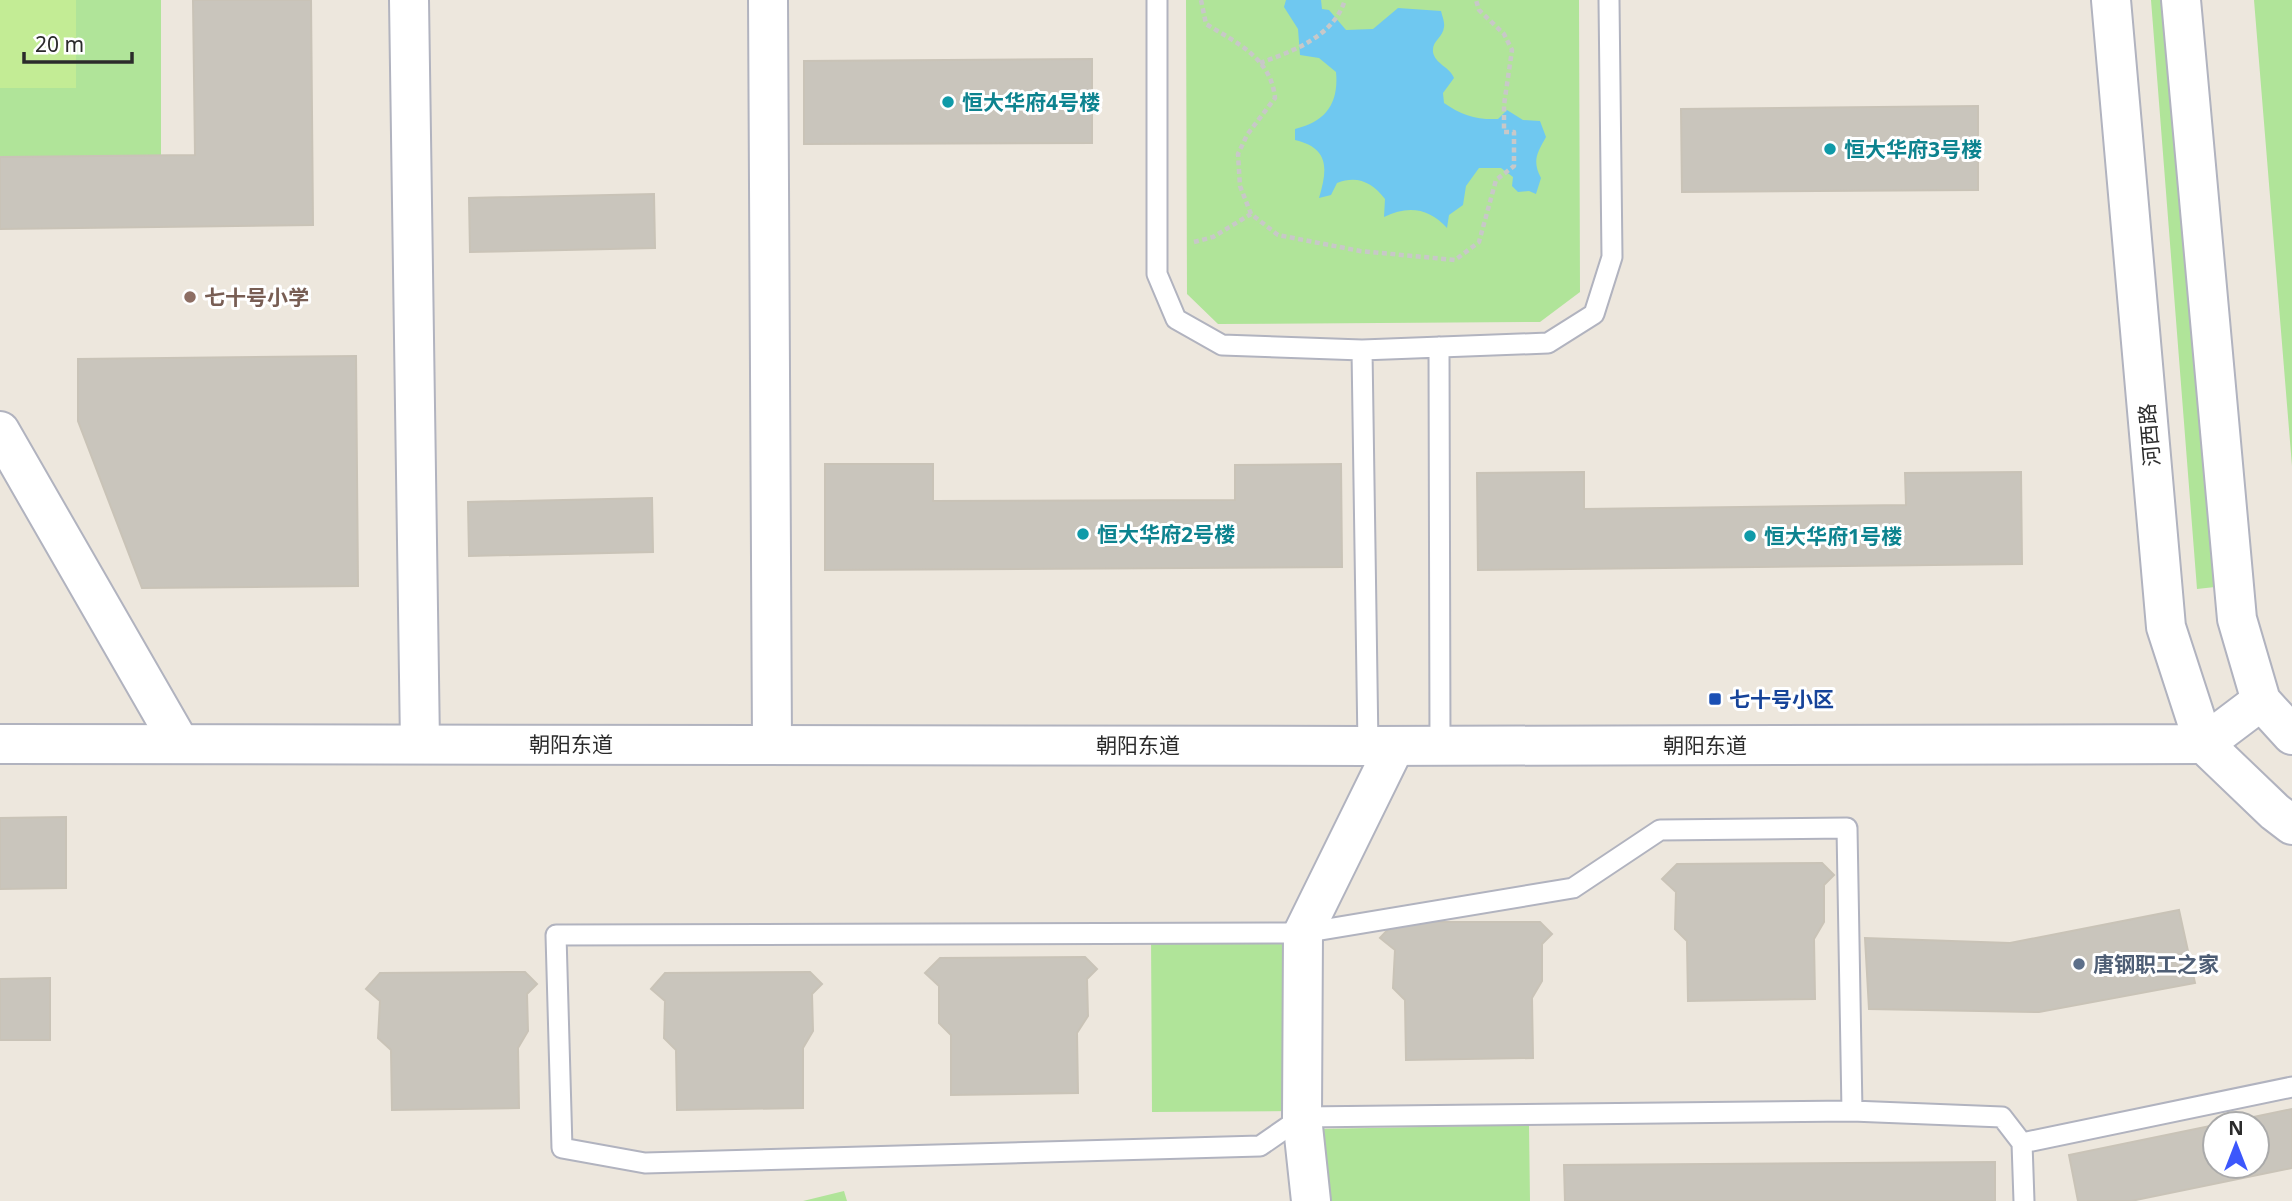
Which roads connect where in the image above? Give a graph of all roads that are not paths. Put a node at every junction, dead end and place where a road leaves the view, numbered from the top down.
1 (409, 0) edge
2 (768, 0) edge
3 (1157, 0) edge
4 (1609, 0) edge
5 (2111, 0) edge
6 (2181, 0) edge
7 (1439, 347) junction
8 (1362, 349) junction
9 (0, 431) edge
10 (2261, 701) junction
11 (2292, 735) edge
12 (0, 744) edge
13 (180, 744) junction
14 (420, 744) junction
15 (772, 744) junction
16 (2204, 744) junction
17 (1382, 746) junction
18 (1440, 746) junction
19 (2292, 825) edge
20 (1303, 933) junction
21 (2292, 1087) edge
22 (1852, 1111) junction
23 (1302, 1117) junction
24 (2022, 1143) junction
25 (1311, 1201) edge
26 (2024, 1201) edge

1 - 14 street
2 - 15 street
3 - 8 lane
4 - 7 lane
5 - 16 street, 河西路
6 - 10 street
7 - 8 lane
7 - 18 lane
8 - 17 lane
9 - 13 street
10 - 11 street
10 - 16 street
12 - 13 street, 朝阳东道
13 - 14 street, 朝阳东道
14 - 15 street, 朝阳东道
15 - 17 street, 朝阳东道
16 - 18 street, 朝阳东道
16 - 19 street, 河西路
17 - 18 street, 朝阳东道
17 - 20 street
20 - 22 lane
20 - 23 street
20 - 23 lane
21 - 24 lane
22 - 23 lane
22 - 24 lane
23 - 25 street
24 - 26 lane

